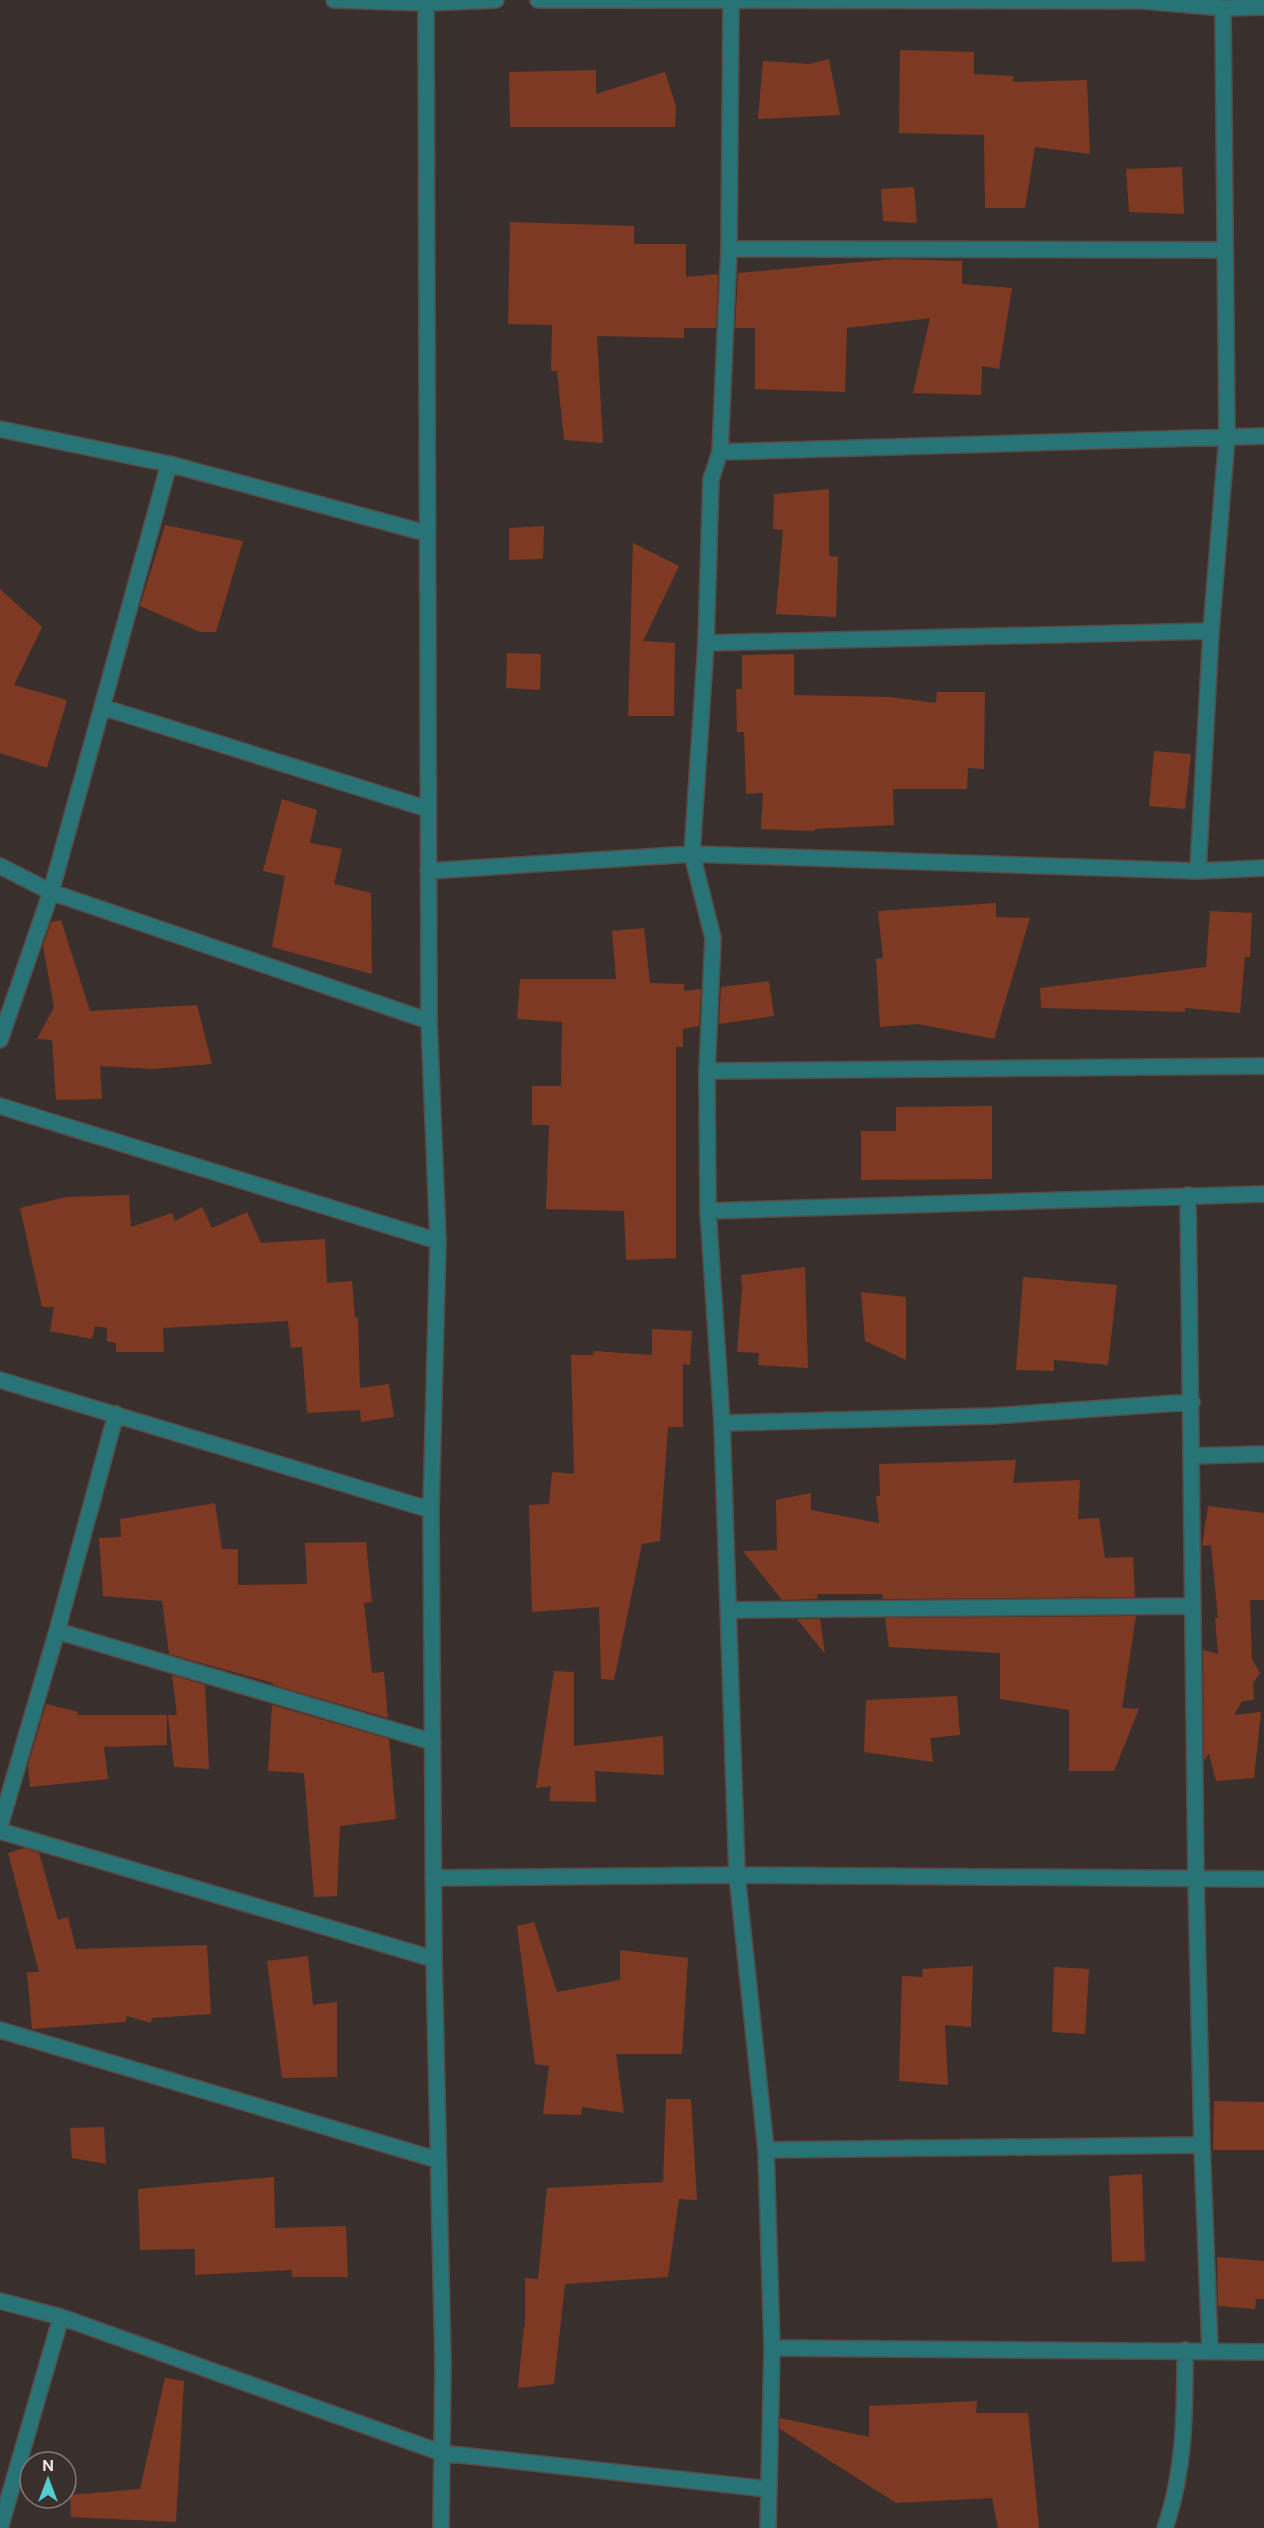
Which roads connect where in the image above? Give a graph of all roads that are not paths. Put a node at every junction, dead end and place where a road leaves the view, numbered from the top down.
1 (333, 0) edge
2 (496, 0) edge
3 (538, 0) edge
4 (731, 0) edge
5 (1144, 0) edge
6 (426, 3) junction
7 (1264, 7) edge
8 (1223, 8) junction
9 (729, 249) junction
10 (1224, 250) junction
11 (0, 429) edge
12 (1264, 436) edge
13 (1227, 437) junction
14 (720, 452) junction
15 (169, 465) junction
16 (426, 533) junction
17 (1211, 631) junction
18 (706, 643) junction
19 (102, 708) junction
20 (428, 809) junction
21 (692, 854) junction
22 (0, 866) edge
23 (1264, 868) edge
24 (428, 871) junction
25 (1198, 871) junction
26 (51, 892) junction
27 (429, 1021) junction
28 (0, 1040) edge
29 (1264, 1066) edge
30 (707, 1071) junction
31 (0, 1106) edge
32 (1264, 1194) edge
33 (1188, 1195) junction
34 (708, 1211) junction
35 (438, 1241) junction
36 (0, 1380) edge
37 (1192, 1402) junction
38 (116, 1414) junction
39 (722, 1423) junction
40 (1264, 1455) edge
41 (1192, 1456) junction
42 (431, 1510) junction
43 (1193, 1606) junction
44 (729, 1610) junction
45 (57, 1631) junction
46 (433, 1742) junction
47 (0, 1826) edge
48 (0, 1831) edge
49 (737, 1875) junction
50 (434, 1878) junction
51 (1196, 1879) junction
52 (1264, 1879) edge
53 (434, 1959) junction
54 (0, 2030) edge
55 (1202, 2145) junction
56 (766, 2150) junction
57 (438, 2160) junction
58 (0, 2301) edge
59 (61, 2317) junction
60 (771, 2348) junction
61 (1185, 2350) junction
62 (1210, 2350) junction
63 (1264, 2352) edge
64 (442, 2453) junction
65 (767, 2489) junction
66 (5, 2526) edge
67 (441, 2528) edge
68 (768, 2528) edge
69 (1164, 2528) edge

1 - 6 street
2 - 6 street
3 - 4 street
4 - 5 street
4 - 9 street
5 - 8 street
6 - 16 street
7 - 8 street
8 - 10 street
9 - 10 street
9 - 14 street
10 - 13 street
11 - 15 street
12 - 13 street
13 - 14 street
13 - 17 street
14 - 18 street
15 - 16 street
15 - 19 street
16 - 20 street
17 - 18 street
17 - 25 street
18 - 21 street
19 - 20 street
19 - 26 street
20 - 24 street
21 - 24 street
21 - 25 street
21 - 30 street
22 - 26 street
23 - 25 street
24 - 27 street
26 - 27 street
26 - 28 street
27 - 35 street
29 - 30 street
30 - 34 street
31 - 35 street
32 - 33 street
33 - 34 street
33 - 37 street
34 - 39 street
35 - 42 street
36 - 38 street
37 - 39 street
37 - 41 street
38 - 42 street
38 - 45 street
39 - 44 street
40 - 41 street
41 - 43 street
42 - 46 street
43 - 44 street
43 - 51 street
44 - 49 street
45 - 46 street
45 - 47 street
46 - 50 street
48 - 53 street
49 - 50 street
49 - 51 street
49 - 56 street
50 - 53 street
51 - 52 street
51 - 55 street
53 - 57 street
54 - 57 street
55 - 56 street
55 - 62 street
56 - 60 street
57 - 64 street
58 - 59 street
59 - 64 street
59 - 66 street
60 - 61 street
60 - 65 street
61 - 62 street
61 - 69 street
62 - 63 street
64 - 65 street
64 - 67 street
65 - 68 street

